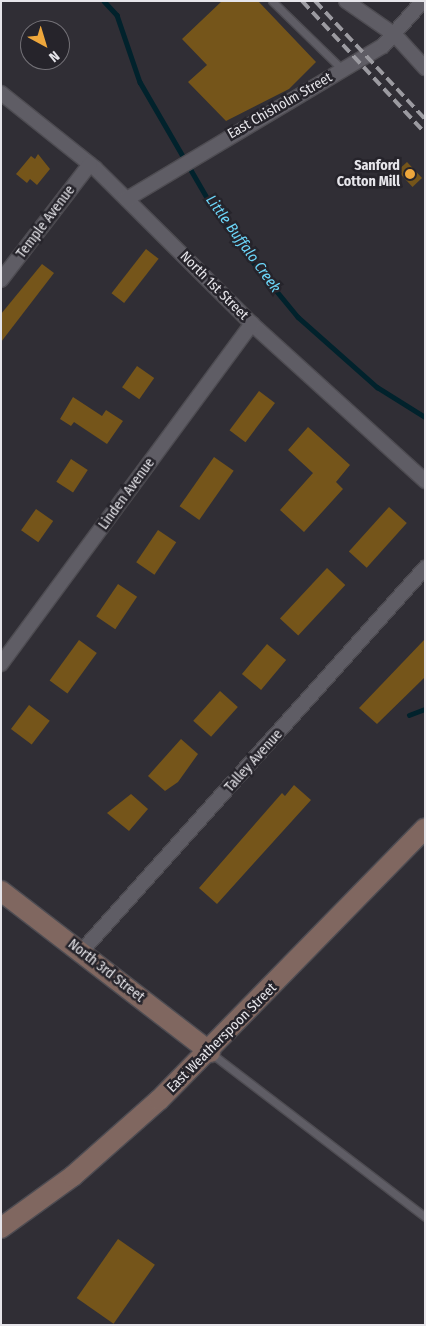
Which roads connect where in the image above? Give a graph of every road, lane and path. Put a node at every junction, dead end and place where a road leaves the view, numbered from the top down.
1 (272, 1) edge
2 (346, 1) edge
3 (423, 1) edge
4 (395, 35) junction
5 (425, 68) edge
6 (343, 70) junction
7 (1, 92) edge
8 (90, 164) junction
9 (127, 199) junction
10 (1, 280) edge
11 (252, 324) junction
12 (425, 481) edge
13 (425, 568) edge
14 (1, 664) edge
15 (425, 828) edge
16 (1, 891) edge
17 (81, 952) junction
18 (210, 1052) junction
19 (425, 1218) edge
20 (1, 1228) edge

1 - 6 lane
2 - 4 street
3 - 4 street, East Chisholm Street
4 - 5 street
4 - 6 street, East Chisholm Street
6 - 9 street, East Chisholm Street
7 - 8 street, North 1st Street
8 - 9 street, North 1st Street
8 - 10 street, Temple Avenue
9 - 11 street, North 1st Street
11 - 12 street, North 1st Street
11 - 14 street, Linden Avenue
13 - 17 street, Talley Avenue
15 - 18 street, East Weatherspoon Street
16 - 17 street, North 3rd Street
17 - 18 street, North 3rd Street
18 - 19 lane
18 - 20 street, East Weatherspoon Street

